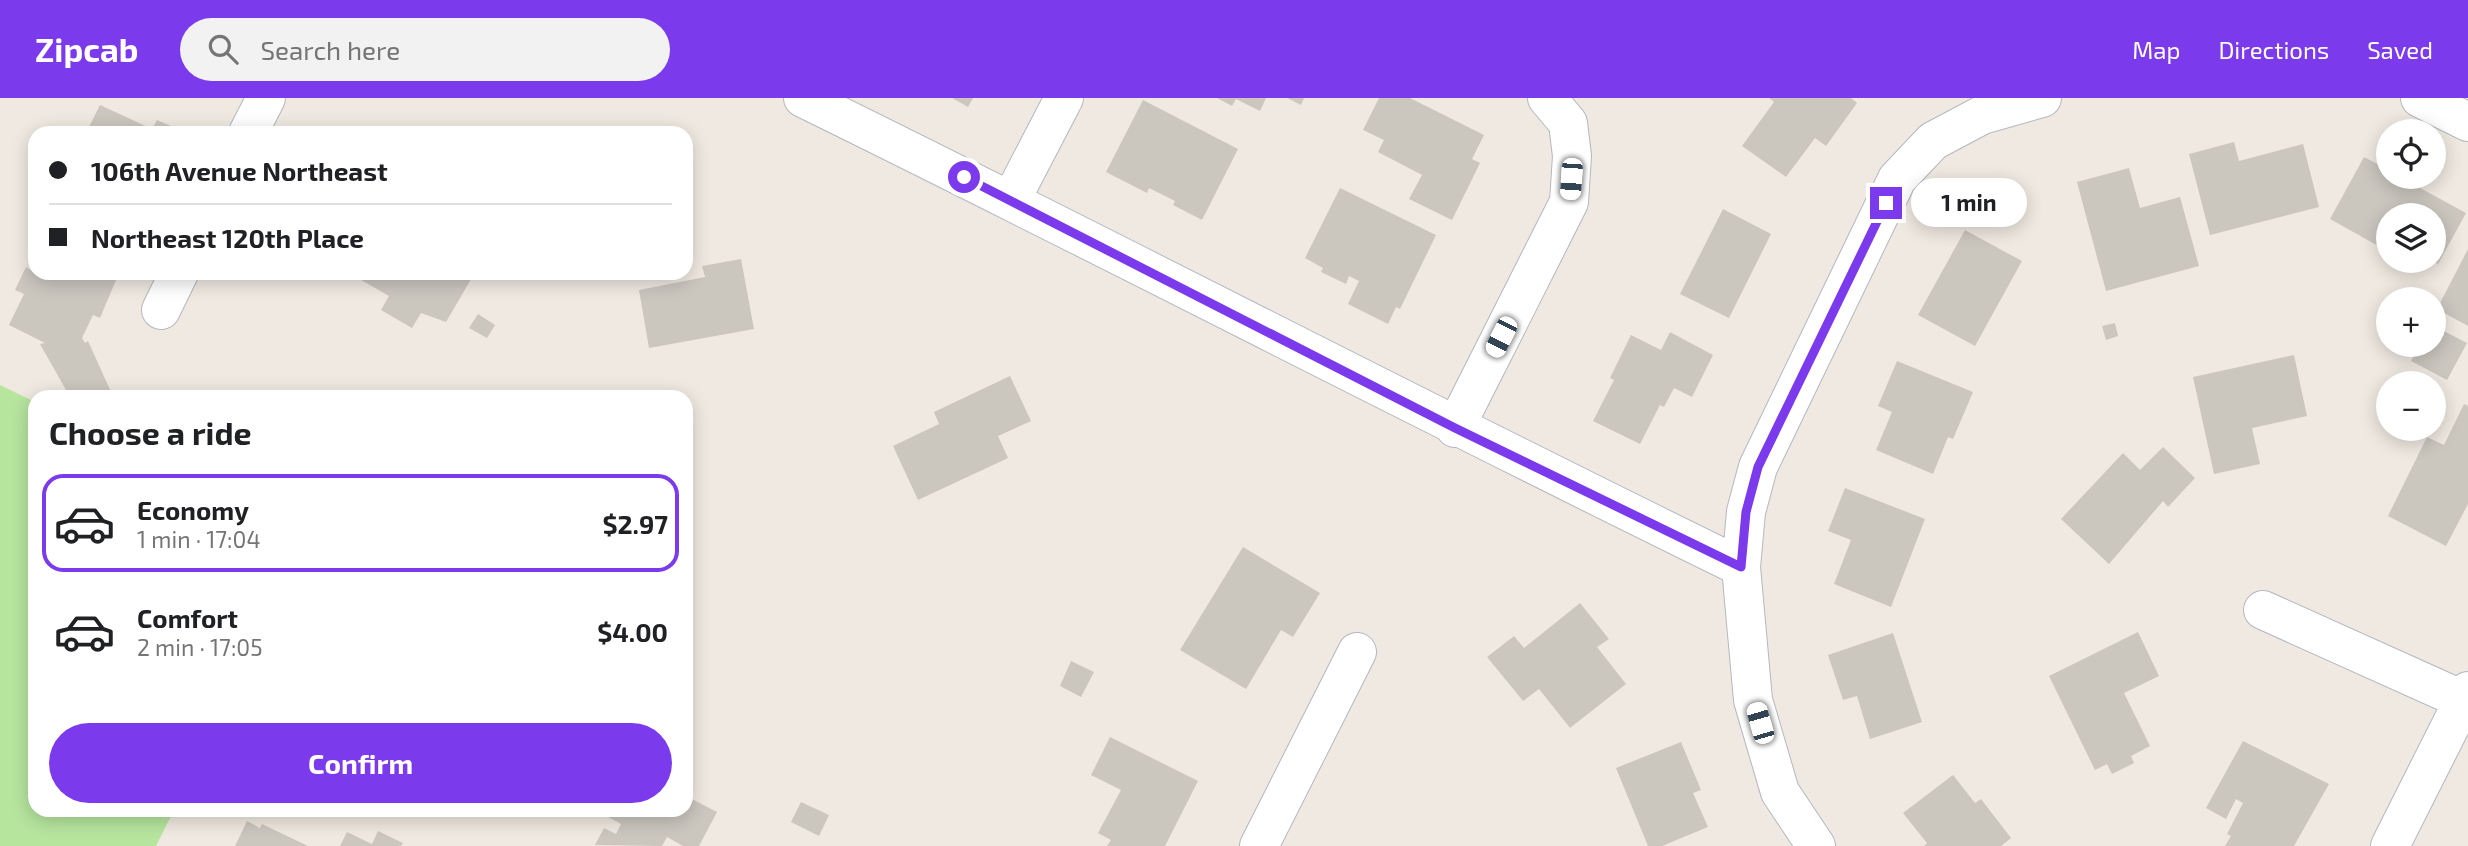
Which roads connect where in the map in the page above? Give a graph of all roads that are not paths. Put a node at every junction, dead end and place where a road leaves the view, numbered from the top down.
1 (266, 98) edge
2 (803, 98) edge
3 (1064, 98) edge
4 (2042, 98) edge
5 (2420, 98) edge
6 (1558, 110) edge
7 (2468, 122) edge
8 (252, 126) edge
9 (1010, 200) junction
10 (176, 280) edge
11 (161, 310) dead end
12 (1455, 428) junction
13 (1741, 567) junction
14 (2263, 610) dead end
15 (1357, 652) dead end
16 (2466, 695) edge
17 (1259, 846) edge
18 (1816, 846) edge
19 (2390, 846) edge

1 - 8 street
2 - 9 street
3 - 9 street
4 - 13 street
5 - 7 street
6 - 12 street
9 - 12 street
10 - 11 street
12 - 13 street
13 - 18 street
14 - 16 street
15 - 17 street
16 - 19 street

